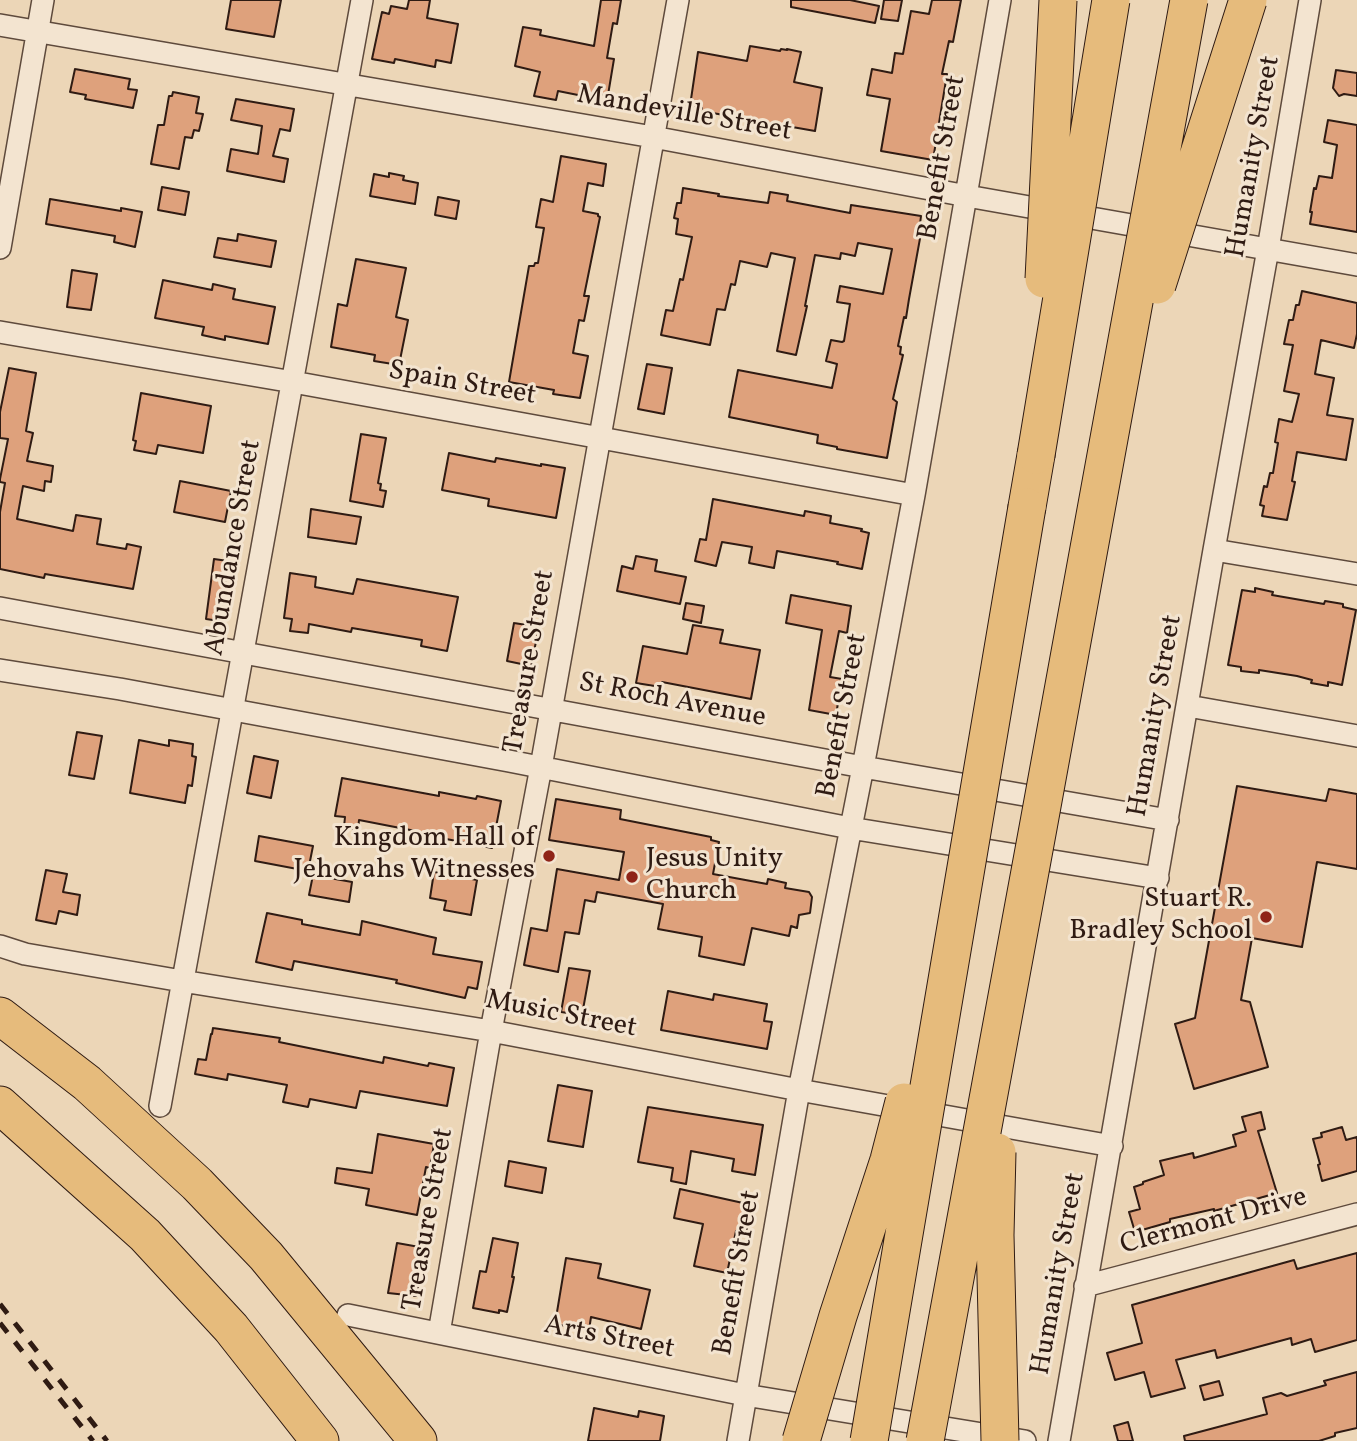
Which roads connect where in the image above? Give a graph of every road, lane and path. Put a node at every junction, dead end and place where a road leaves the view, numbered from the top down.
1 (43, 0) edge
2 (362, 0) edge
3 (678, 0) edge
4 (1000, 0) edge
5 (1058, 0) edge
6 (1111, 0) edge
7 (1189, 0) edge
8 (1248, 0) edge
9 (1310, 0) edge
10 (0, 25) edge
11 (37, 32) junction
12 (347, 85) junction
13 (653, 137) junction
14 (967, 196) junction
15 (0, 248) edge
16 (1268, 249) junction
17 (1357, 265) edge
18 (0, 332) edge
19 (293, 382) junction
20 (1113, 419) junction
21 (600, 439) junction
22 (1036, 455) junction
23 (914, 495) junction
24 (1214, 550) junction
25 (1357, 574) edge
26 (0, 608) edge
27 (244, 652) junction
28 (0, 670) edge
29 (1188, 706) junction
30 (551, 708) junction
31 (233, 710) junction
32 (1357, 736) edge
33 (541, 767) junction
34 (863, 767) junction
35 (1168, 820) junction
36 (850, 828) junction
37 (1038, 828) junction
38 (1158, 878) junction
39 (963, 881) junction
40 (0, 946) edge
41 (182, 981) junction
42 (0, 1016) edge
43 (491, 1031) junction
44 (799, 1090) junction
45 (0, 1105) edge
46 (160, 1106) dead end
47 (1112, 1146) junction
48 (1357, 1214) edge
49 (1085, 1286) junction
50 (348, 1315) dead end
51 (439, 1333) junction
52 (746, 1395) junction
53 (320, 1441) edge
54 (418, 1441) edge
55 (738, 1441) edge
56 (801, 1441) edge
57 (869, 1441) edge
58 (925, 1441) edge
59 (1000, 1441) edge
60 (1025, 1441) edge
61 (1059, 1441) edge

1 - 11 street
2 - 12 street, Abundance Street
3 - 13 street, Treasure Street
4 - 14 street, Benefit Street
5 - 22 highway, bridge
6 - 22 highway, bridge
7 - 20 highway, bridge
8 - 20 highway, bridge
9 - 16 street, Humanity Street
10 - 11 street, Mandeville Street
11 - 12 street, Mandeville Street
11 - 15 street
12 - 13 street, Mandeville Street
12 - 19 street, Abundance Street
13 - 14 street, Mandeville Street
13 - 21 street, Treasure Street
14 - 16 street, Mandeville Street
14 - 23 street, Benefit Street
16 - 17 street, Mandeville Street
16 - 24 street, Humanity Street
18 - 19 street, Spain Street
19 - 21 street, Spain Street
19 - 27 street, Abundance Street
20 - 37 highway, bridge
21 - 23 street, Spain Street
21 - 30 street, Treasure Street
22 - 39 highway, bridge
23 - 34 street, Benefit Street
24 - 25 street
24 - 29 street, Humanity Street
26 - 27 street, St Roch Avenue
27 - 30 street, St Roch Avenue
27 - 31 street, Abundance Street
28 - 31 street
29 - 32 street
29 - 35 street, Humanity Street
30 - 33 street, Treasure Street
30 - 34 street, St Roch Avenue
31 - 33 street
31 - 41 street, Abundance Street
33 - 36 street
33 - 43 street, Treasure Street
34 - 35 street, St Roch Avenue
34 - 36 street, Benefit Street
35 - 38 street, Humanity Street
36 - 38 street
36 - 44 street, Benefit Street
37 - 58 highway, bridge
37 - 59 highway, bridge
38 - 47 street, Humanity Street
39 - 56 highway, bridge
39 - 57 highway, bridge
40 - 41 street, Music Street
41 - 43 street, Music Street
41 - 46 street, Abundance Street
42 - 54 highway
43 - 44 street, Music Street
43 - 51 street, Treasure Street
44 - 47 street, Music Street
44 - 52 street, Benefit Street
45 - 53 highway
47 - 49 street, Humanity Street
48 - 49 street, Clermont Drive
49 - 61 street, Humanity Street
50 - 51 street, Arts Street
51 - 52 street, Arts Street
52 - 55 street, Benefit Street
52 - 60 street, Arts Street

